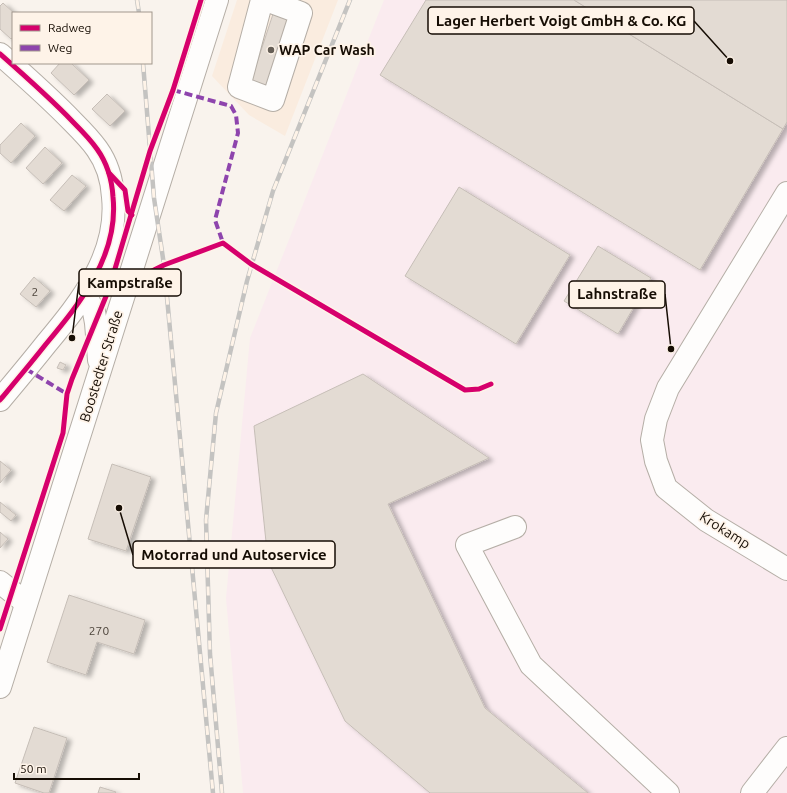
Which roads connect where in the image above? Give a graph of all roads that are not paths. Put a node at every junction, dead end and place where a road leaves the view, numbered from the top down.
1 (217, 0) edge
2 (262, 0) edge
3 (266, 0) edge
4 (0, 54) edge
5 (787, 193) edge
6 (85, 294) junction
7 (100, 371) junction
8 (0, 400) edge
9 (515, 527) dead end
10 (787, 569) edge
11 (0, 582) edge
12 (26, 603) junction
13 (0, 687) edge
14 (787, 748) edge
15 (668, 793) edge
16 (752, 793) edge

1 - 7 street, Boostedter Straße
2 - 3 street
4 - 6 street
5 - 10 street, Krokamp
6 - 7 street
6 - 8 street
7 - 12 street, Boostedter Straße
9 - 15 street
11 - 12 street
12 - 13 street, Boostedter Straße
14 - 16 street

